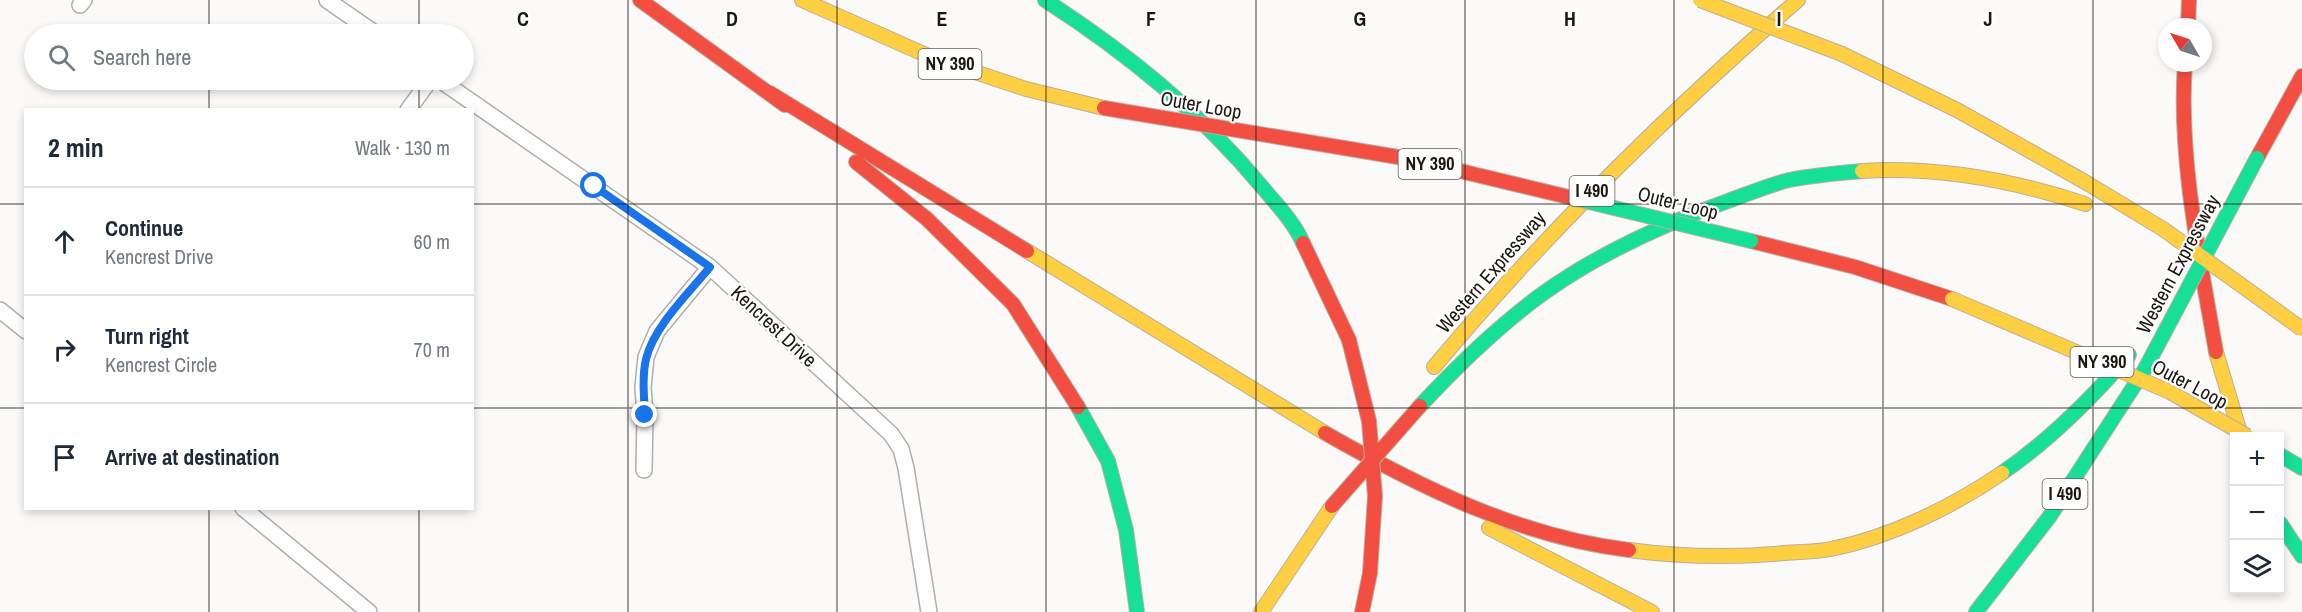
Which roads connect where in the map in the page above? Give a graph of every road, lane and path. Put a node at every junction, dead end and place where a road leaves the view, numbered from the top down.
1 (327, 0) edge
2 (640, 0) edge
3 (802, 0) edge
4 (1045, 0) edge
5 (1700, 0) edge
6 (1798, 0) edge
7 (2189, 0) edge
8 (2188, 18) edge
9 (362, 24) edge
10 (2184, 72) edge
11 (2302, 76) edge
12 (423, 90) edge
13 (454, 90) edge
14 (770, 93) junction
15 (409, 108) edge
16 (2258, 158) junction
17 (2089, 206) dead end
18 (2118, 218) dead end
19 (710, 267) junction
20 (2163, 307) dead end
21 (0, 310) edge
22 (24, 329) edge
23 (2302, 330) edge
24 (2132, 351) dead end
25 (1413, 404) junction
26 (2240, 432) edge
27 (2240, 432) edge
28 (2284, 457) edge
29 (2302, 468) edge
30 (644, 470) dead end
31 (1458, 502) junction
32 (248, 510) edge
33 (2284, 529) edge
34 (2302, 556) edge
35 (369, 612) edge
36 (929, 612) edge
37 (1137, 612) edge
38 (1261, 612) edge
39 (1362, 612) edge
40 (1652, 612) edge
41 (1976, 612) edge

1 - 9 street
2 - 14 highway
3 - 26 highway, Outer Loop / NY 390, bridge
4 - 39 highway, bridge
5 - 23 highway, bridge
6 - 25 highway, Western Expressway / I 490
7 - 8 highway
10 - 27 highway
11 - 16 highway, Western Expressway / I 490
12 - 15 street
13 - 19 street, Kencrest Drive
14 - 31 highway
14 - 37 highway
16 - 20 highway, bridge
16 - 41 highway, Western Expressway / I 490, bridge
17 - 25 highway
18 - 23 highway, bridge
19 - 30 street
19 - 36 street, Kencrest Drive
21 - 22 street
24 - 31 highway
25 - 38 highway, Western Expressway / I 490, bridge
28 - 29 highway
31 - 40 highway
32 - 35 street
33 - 34 highway

